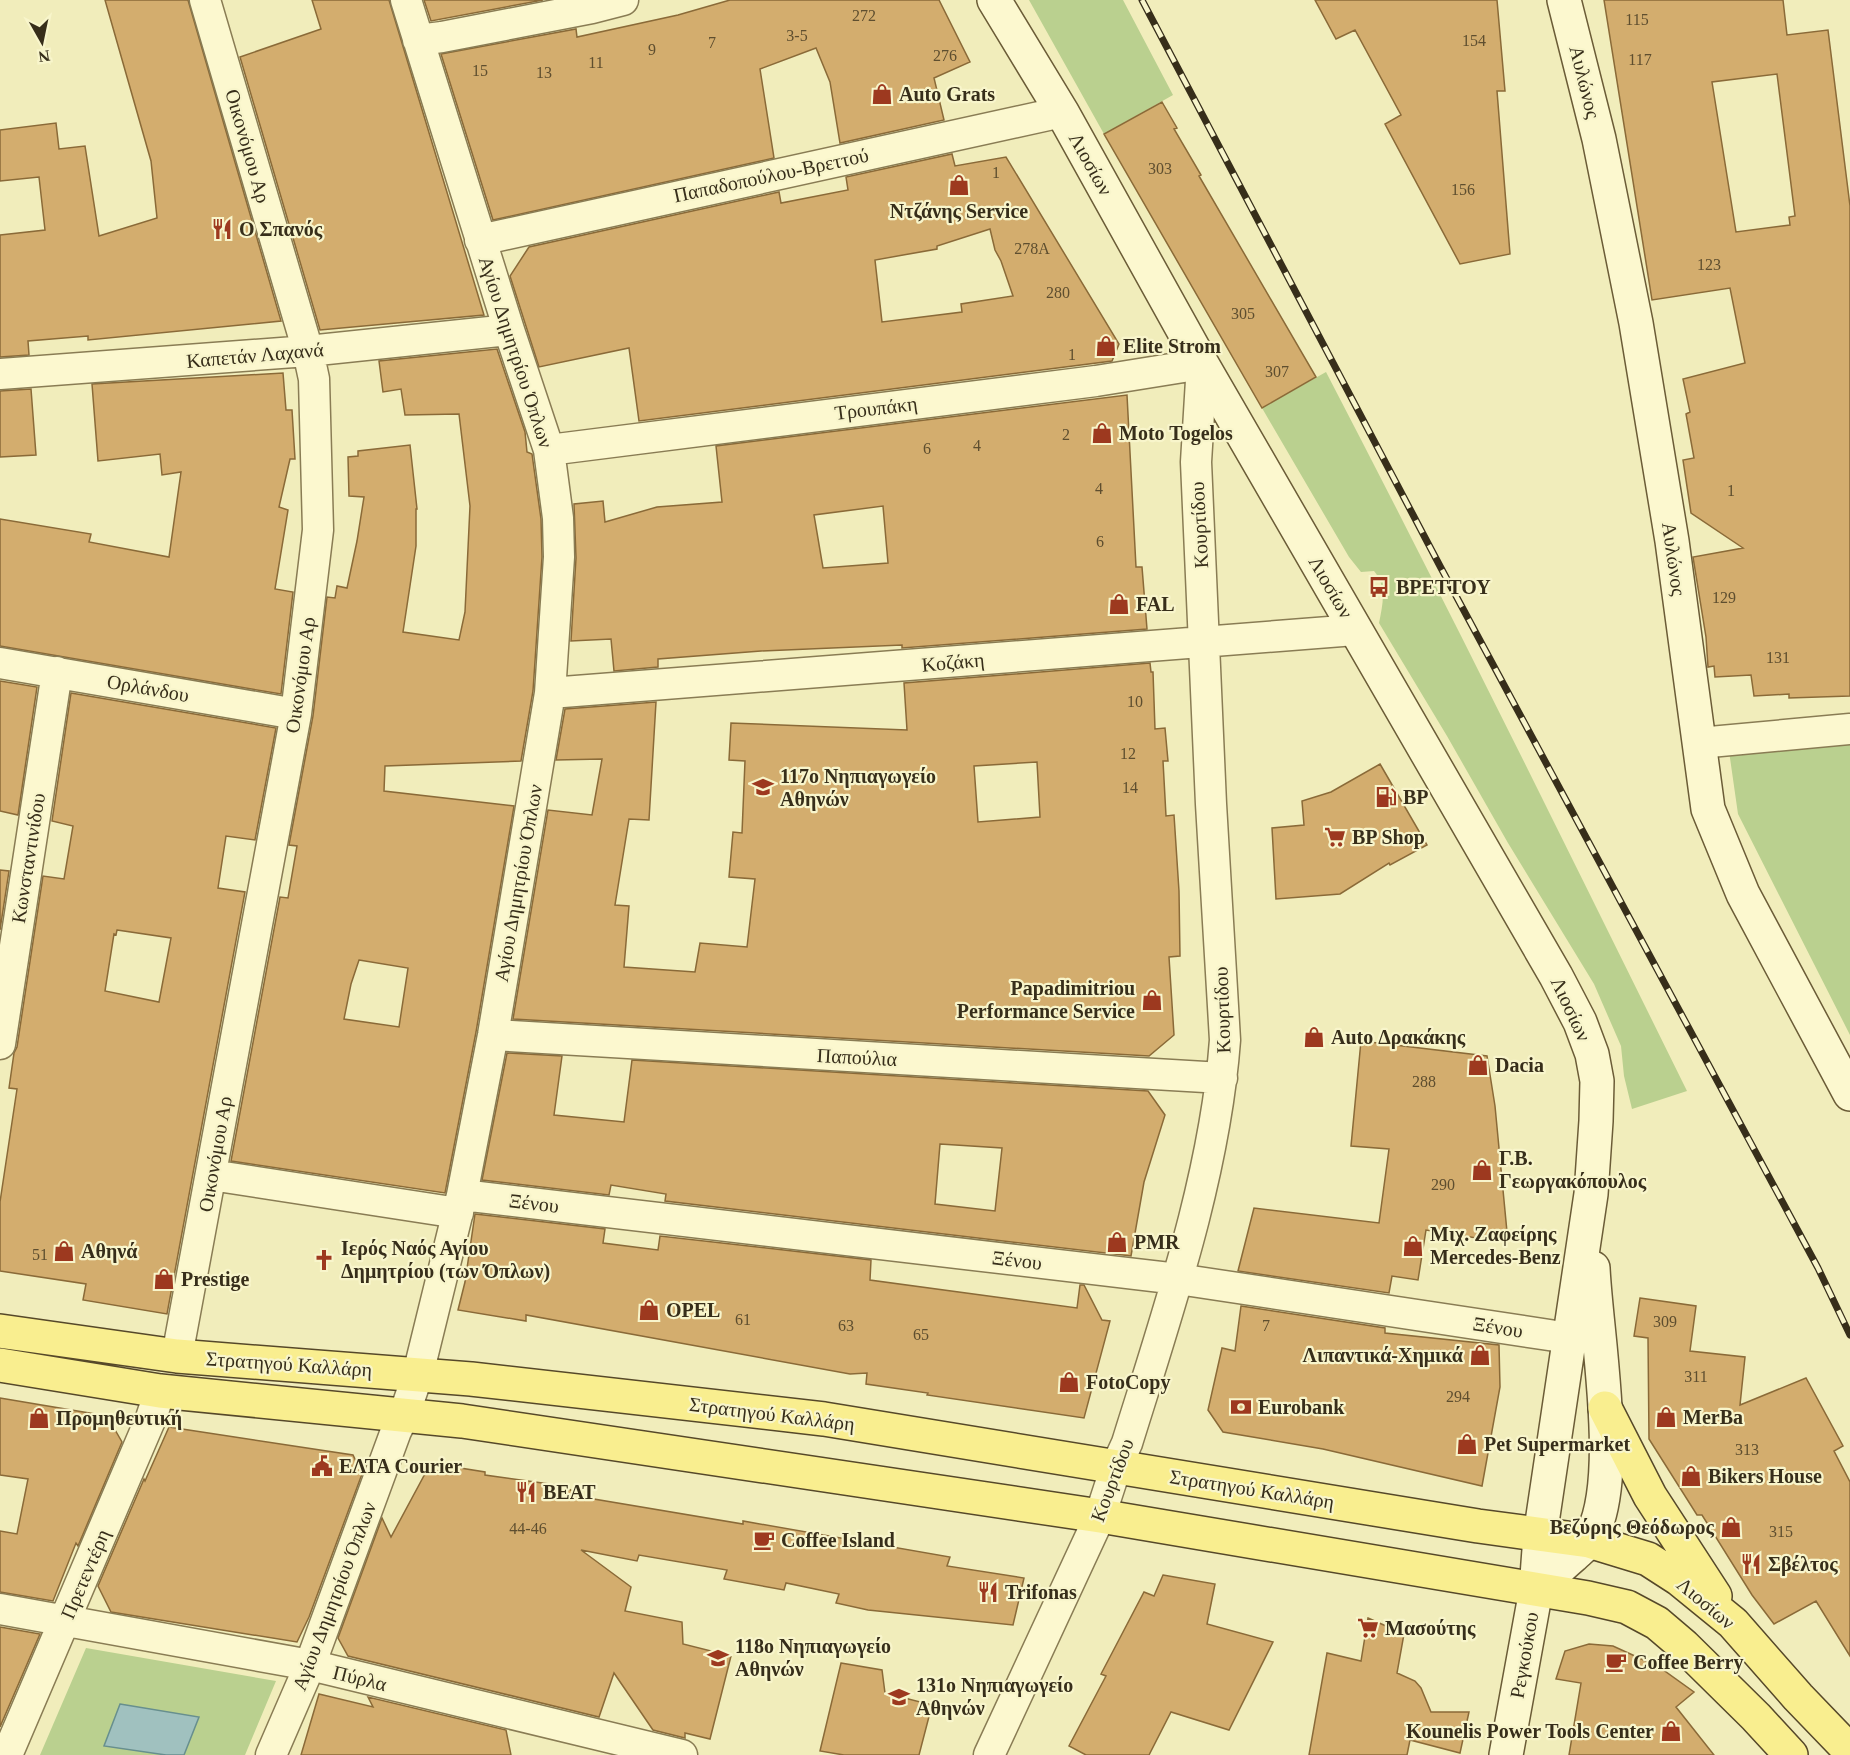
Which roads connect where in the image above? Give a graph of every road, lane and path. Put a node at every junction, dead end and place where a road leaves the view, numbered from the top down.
1 (205, 0) edge
2 (406, 0) edge
3 (623, 0) edge
4 (994, 0) edge
5 (1564, 0) edge
6 (417, 40) junction
7 (1062, 112) junction
8 (480, 240) junction
9 (509, 330) junction
10 (308, 351) junction
11 (1202, 364) junction
12 (0, 374) edge
13 (549, 450) junction
14 (1355, 630) junction
15 (1204, 641) junction
16 (0, 663) edge
17 (57, 672) junction
18 (550, 693) junction
19 (296, 714) junction
20 (1850, 729) edge
21 (1699, 742) junction
22 (493, 1035) junction
23 (0, 1044) edge
24 (1222, 1078) junction
25 (1850, 1094) edge
26 (211, 1175) junction
27 (1590, 1194) junction
28 (460, 1204) junction
29 (1178, 1279) junction
30 (0, 1330) edge
31 (1569, 1338) junction
32 (177, 1356) junction
33 (0, 1365) edge
34 (418, 1374) junction
35 (160, 1391) junction
36 (1605, 1408) junction
37 (404, 1415) junction
38 (1116, 1467) junction
39 (1100, 1516) junction
40 (1540, 1536) junction
41 (1589, 1541) junction
42 (1536, 1590) junction
43 (0, 1609) edge
44 (66, 1620) junction
45 (1733, 1623) junction
46 (310, 1665) junction
47 (1850, 1751) edge
48 (7, 1755) edge
49 (271, 1755) edge
50 (682, 1755) edge
51 (989, 1755) edge
52 (1506, 1755) edge
53 (1791, 1755) edge

1 - 10 street, Οικονόμου Αρ
2 - 6 street, Αγίου Δημητρίου Όπλων
3 - 6 street
4 - 7 main road, Λιοσίων
5 - 21 main road, Αυλώνος
6 - 8 street, Αγίου Δημητρίου Όπλων
7 - 8 street, Παπαδοπούλου-Βρεττού
7 - 11 main road, Λιοσίων
8 - 9 street, Αγίου Δημητρίου Όπλων
9 - 10 street, Καπετάν Λαχανά
9 - 13 street, Αγίου Δημητρίου Όπλων
10 - 12 street, Καπετάν Λαχανά
10 - 19 street, Οικονόμου Αρ
11 - 13 street, Τρουπάκη
11 - 14 main road, Λιοσίων
11 - 15 street, Κουρτίδου
13 - 18 street, Αγίου Δημητρίου Όπλων
14 - 15 street, Κοζάκη
14 - 27 main road, Λιοσίων
15 - 18 street, Κοζάκη
15 - 24 street, Κουρτίδου
16 - 17 street, Ορλάνδου
17 - 19 street, Ορλάνδου
17 - 23 street, Κωνσταντινίδου
18 - 22 street, Αγίου Δημητρίου Όπλων
19 - 26 street, Οικονόμου Αρ
20 - 21 street
21 - 25 main road, Αυλώνος
22 - 24 street, Παπούλια
22 - 28 street, Αγίου Δημητρίου Όπλων
24 - 29 street, Κουρτίδου
26 - 28 street, Ξένου
26 - 32 street, Οικονόμου Αρ
27 - 31 main road, Λιοσίων
27 - 36 main road, Λιοσίων
28 - 29 street, Ξένου
28 - 34 street, Αγίου Δημητρίου Όπλων
29 - 31 street, Ξένου
29 - 38 street, Κουρτίδου
30 - 32 main road, Στρατηγού Καλλάρη
31 - 40 main road, Λιοσίων
32 - 34 main road, Στρατηγού Καλλάρη
33 - 35 main road, Στρατηγού Καλλάρη
34 - 37 street, Αγίου Δημητρίου Όπλων
34 - 38 main road, Στρατηγού Καλλάρη
35 - 37 main road, Στρατηγού Καλλάρη
35 - 44 street, Πρετεντέρη
36 - 41 main road, Λιοσίων
36 - 45 main road
37 - 39 main road, Στρατηγού Καλλάρη
37 - 46 street, Αγίου Δημητρίου Όπλων
38 - 39 street, Κουρτίδου
38 - 40 main road, Στρατηγού Καλλάρη
39 - 42 main road, Στρατηγού Καλλάρη
39 - 51 street, Κουρτίδου
40 - 41 main road, Στρατηγού Καλλάρη
40 - 42 main road, Λιοσίων
41 - 42 main road
41 - 45 main road, Λιοσίων
42 - 52 main road, Ρεγκούκου
42 - 53 main road
43 - 44 street, Πύρλα
44 - 46 street, Πύρλα
44 - 48 street, Πρετεντέρη
45 - 47 main road, Λιοσίων
46 - 49 street, Αγίου Δημητρίου Όπλων
46 - 50 street, Πύρλα

